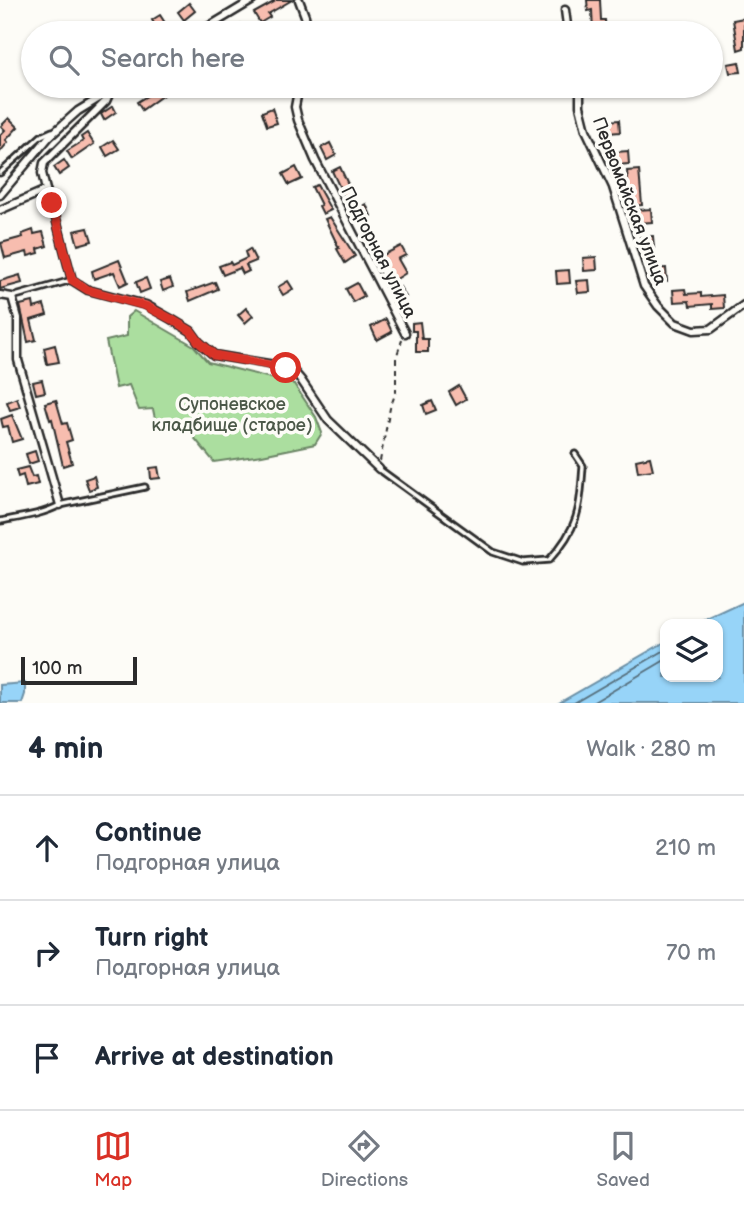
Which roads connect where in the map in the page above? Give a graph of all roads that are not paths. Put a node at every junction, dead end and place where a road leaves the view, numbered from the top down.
1 (253, 0) edge
2 (299, 0) edge
3 (565, 10) dead end
4 (218, 21) edge
5 (306, 21) edge
6 (566, 21) edge
7 (100, 98) edge
8 (107, 98) edge
9 (297, 98) edge
10 (580, 98) edge
11 (61, 127) junction
12 (0, 173) edge
13 (46, 190) junction
14 (0, 195) edge
15 (0, 210) edge
16 (72, 280) junction
17 (0, 295) edge
18 (12, 297) junction
19 (744, 305) edge
20 (405, 333) road end
21 (575, 454) dead end
22 (379, 469) joint
23 (145, 487) dead end
24 (60, 505) junction
25 (0, 521) edge

1 - 4 street
2 - 5 street
3 - 6 street
7 - 11 street
8 - 13 street
9 - 20 street, Подгорная улица
10 - 19 street, Первомайская улица
11 - 12 lane
11 - 14 street
13 - 15 street
13 - 16 street
16 - 18 lane
16 - 22 street
17 - 18 street
18 - 24 street
21 - 22 lane
23 - 24 lane
24 - 25 lane

